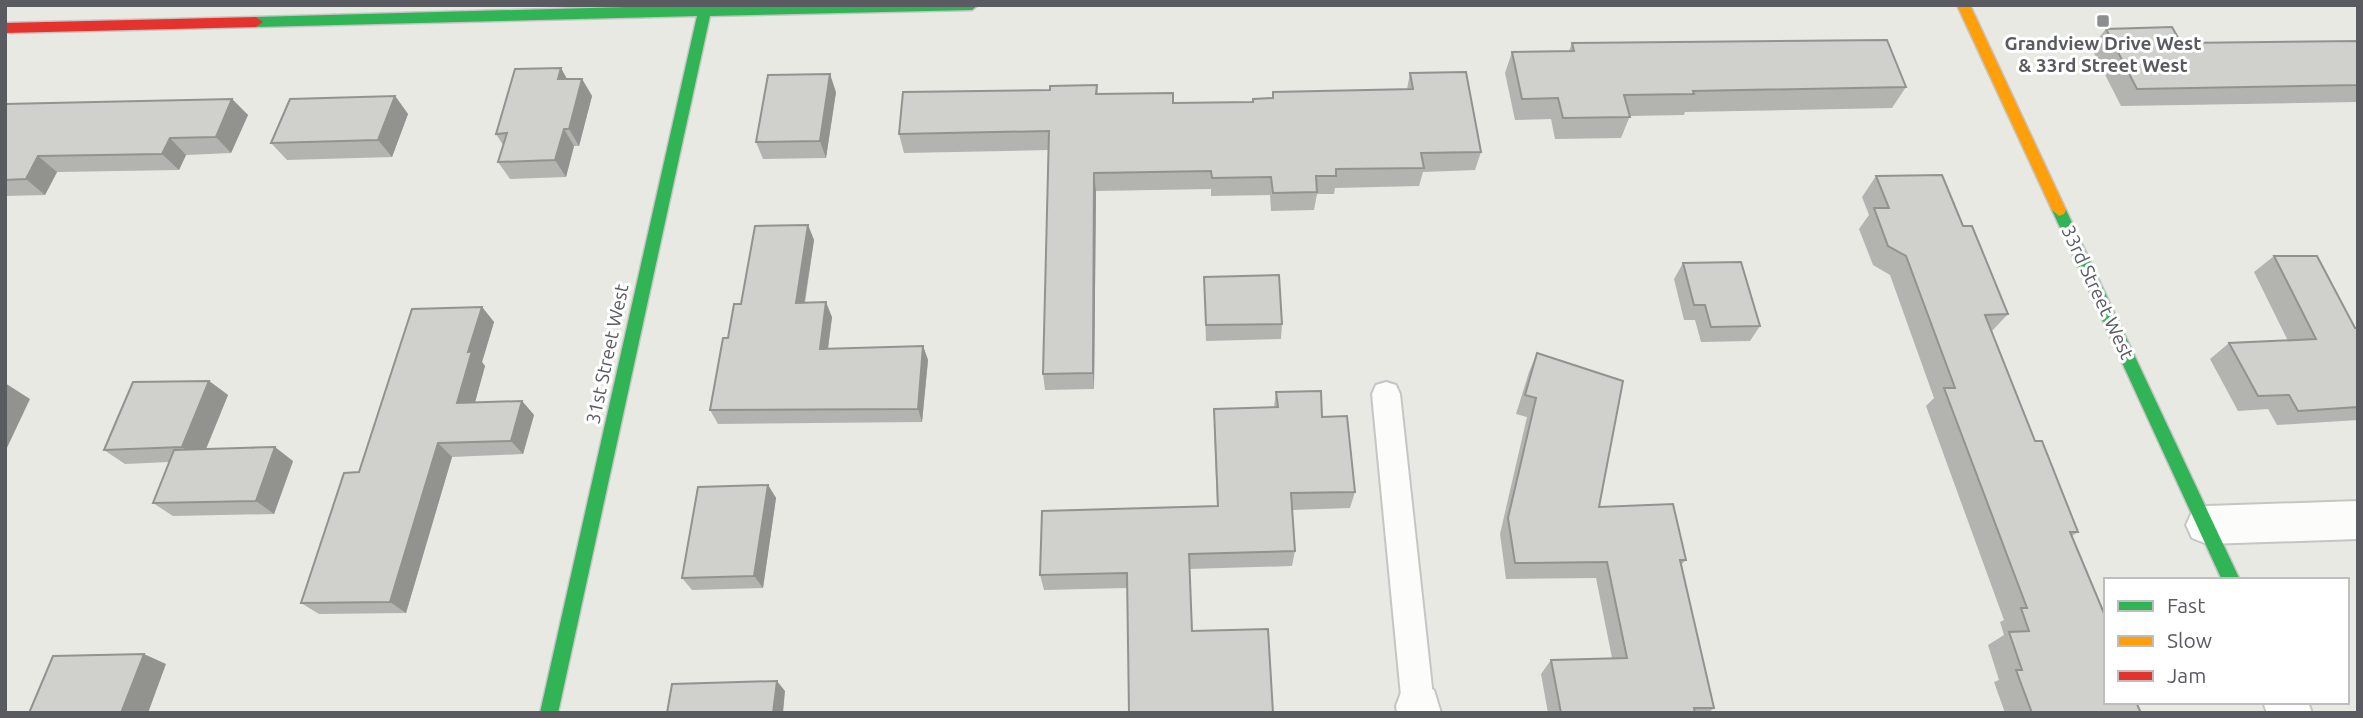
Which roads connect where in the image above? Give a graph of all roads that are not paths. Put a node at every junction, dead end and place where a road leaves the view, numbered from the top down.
1 (972, 5) edge
2 (1963, 5) edge
3 (705, 8) edge
4 (230, 14) edge
5 (5, 27) edge
6 (1386, 394) dead end
7 (2358, 520) edge
8 (2207, 525) junction
9 (2230, 578) edge
10 (1419, 709) edge
11 (549, 713) edge

1 - 3 street
2 - 8 street, 33rd Street West
3 - 4 street
3 - 11 street, 31st Street West
4 - 5 street
6 - 10 lane
7 - 8 street
8 - 9 street, 33rd Street West

